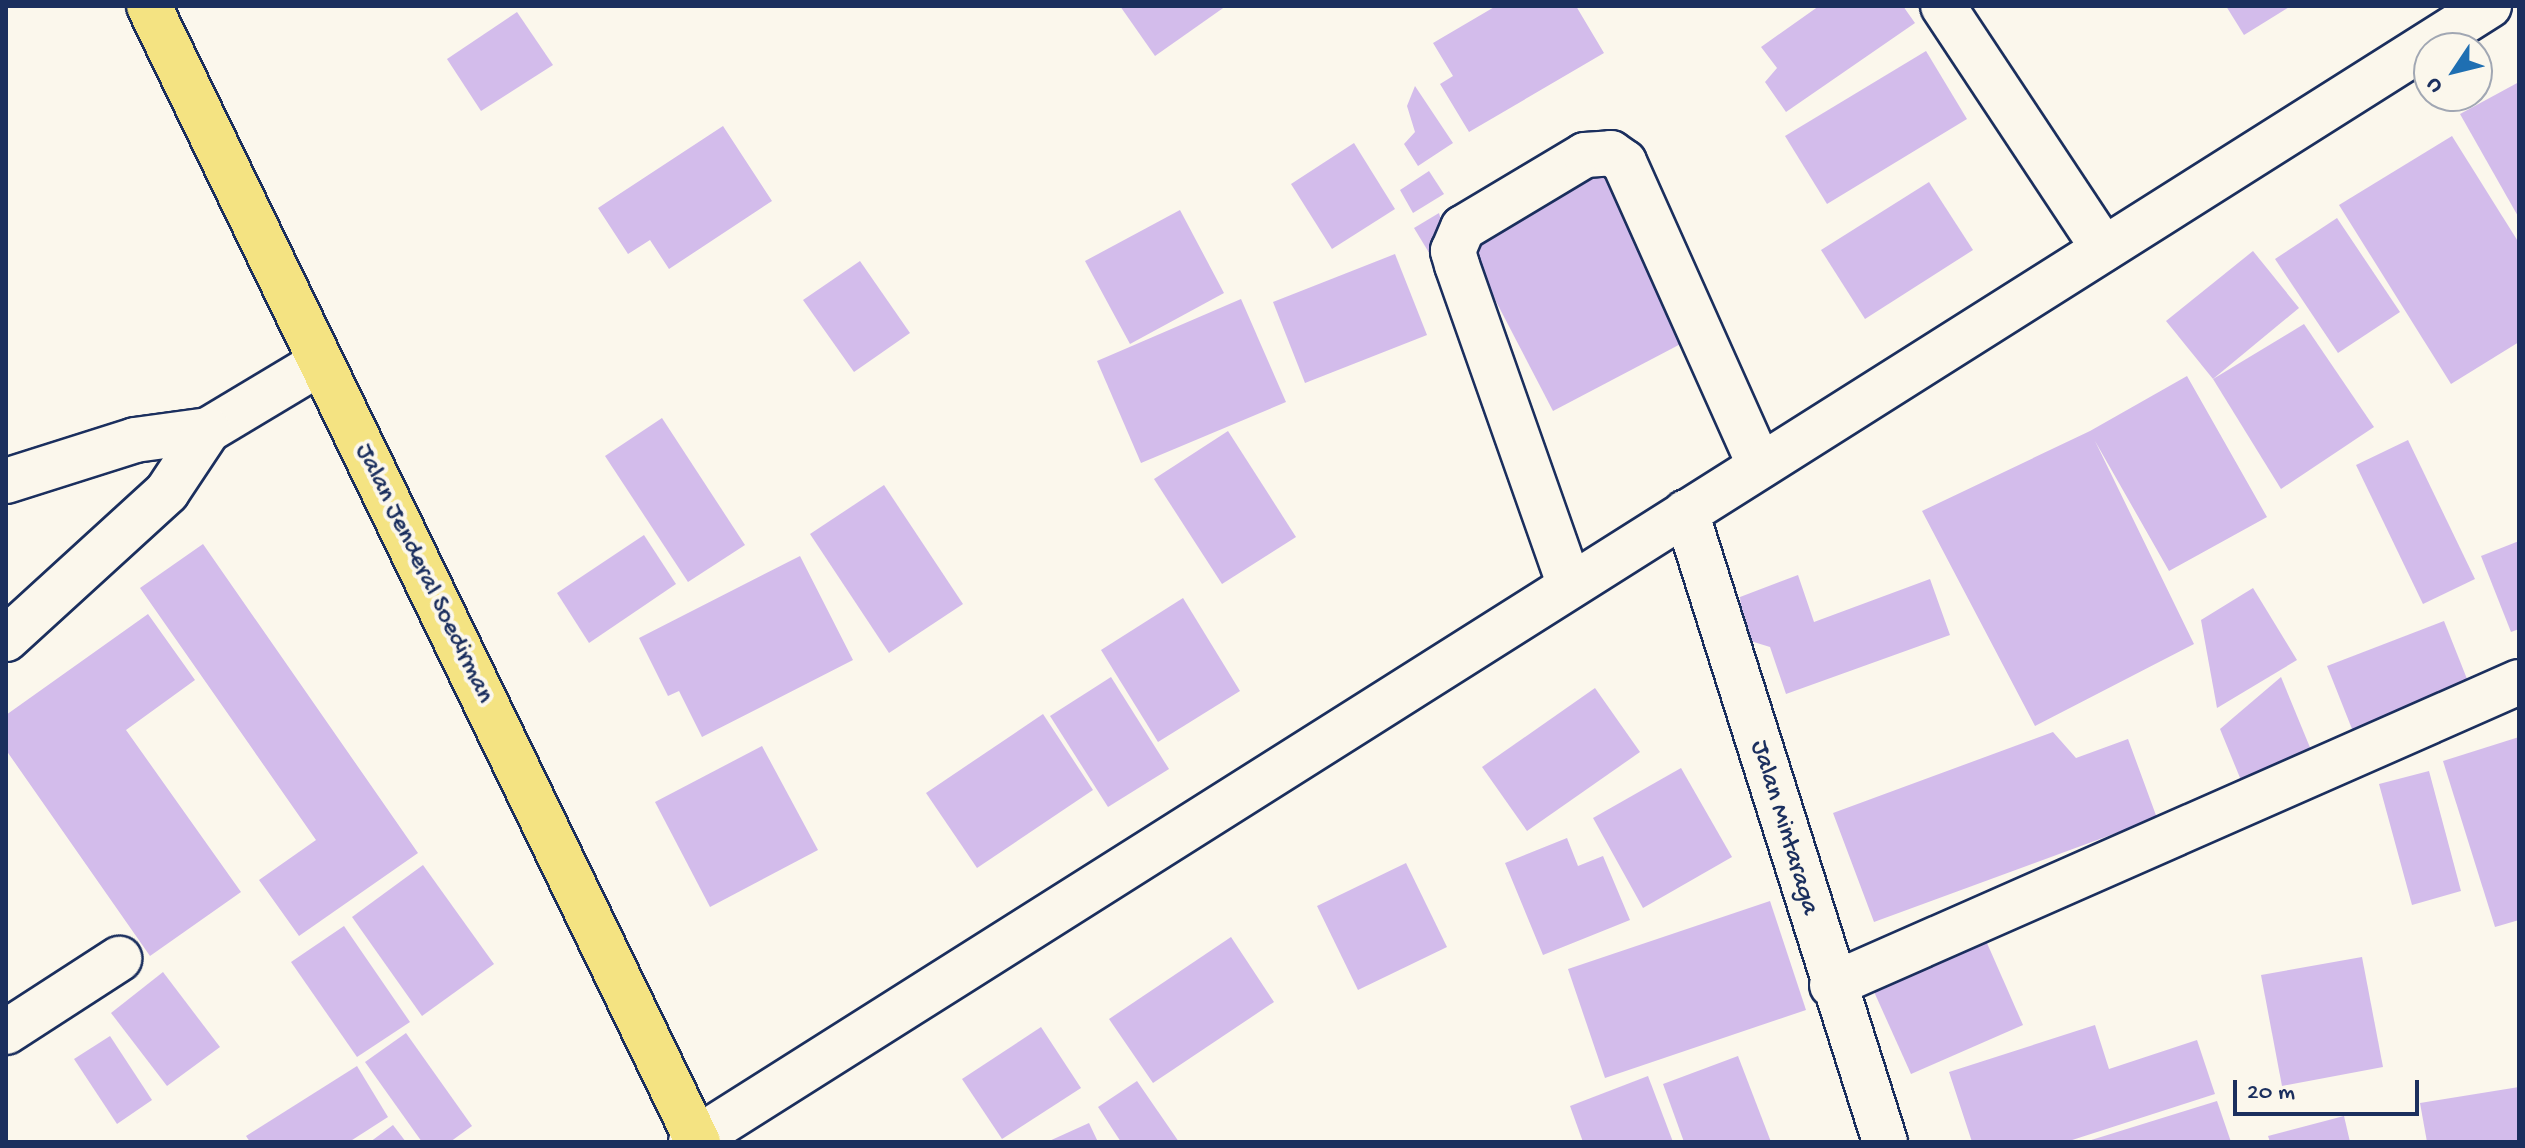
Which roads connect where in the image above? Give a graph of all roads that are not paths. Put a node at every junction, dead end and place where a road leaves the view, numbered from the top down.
1 (149, 6) edge
2 (1943, 6) edge
3 (2489, 6) edge
4 (2104, 249) junction
5 (320, 363) junction
6 (208, 430) junction
7 (1760, 466) junction
8 (6, 481) edge
9 (1686, 512) junction
10 (1570, 586) junction
11 (6, 639) edge
12 (2519, 682) edge
13 (119, 959) dead end
14 (1832, 985) junction
15 (6, 1032) edge
16 (695, 1141) edge
17 (1885, 1142) edge

1 - 5 main road, Jalan Jenderal Soedirman
2 - 4 street
3 - 4 street
4 - 7 street
5 - 6 street
5 - 16 main road, Jalan Jenderal Soedirman
6 - 8 street
6 - 11 street
7 - 9 street
7 - 10 street
9 - 10 street
9 - 14 street, Jalan Mintaraga
10 - 16 street
12 - 14 street
13 - 15 street
14 - 17 street, Jalan Mintaraga

